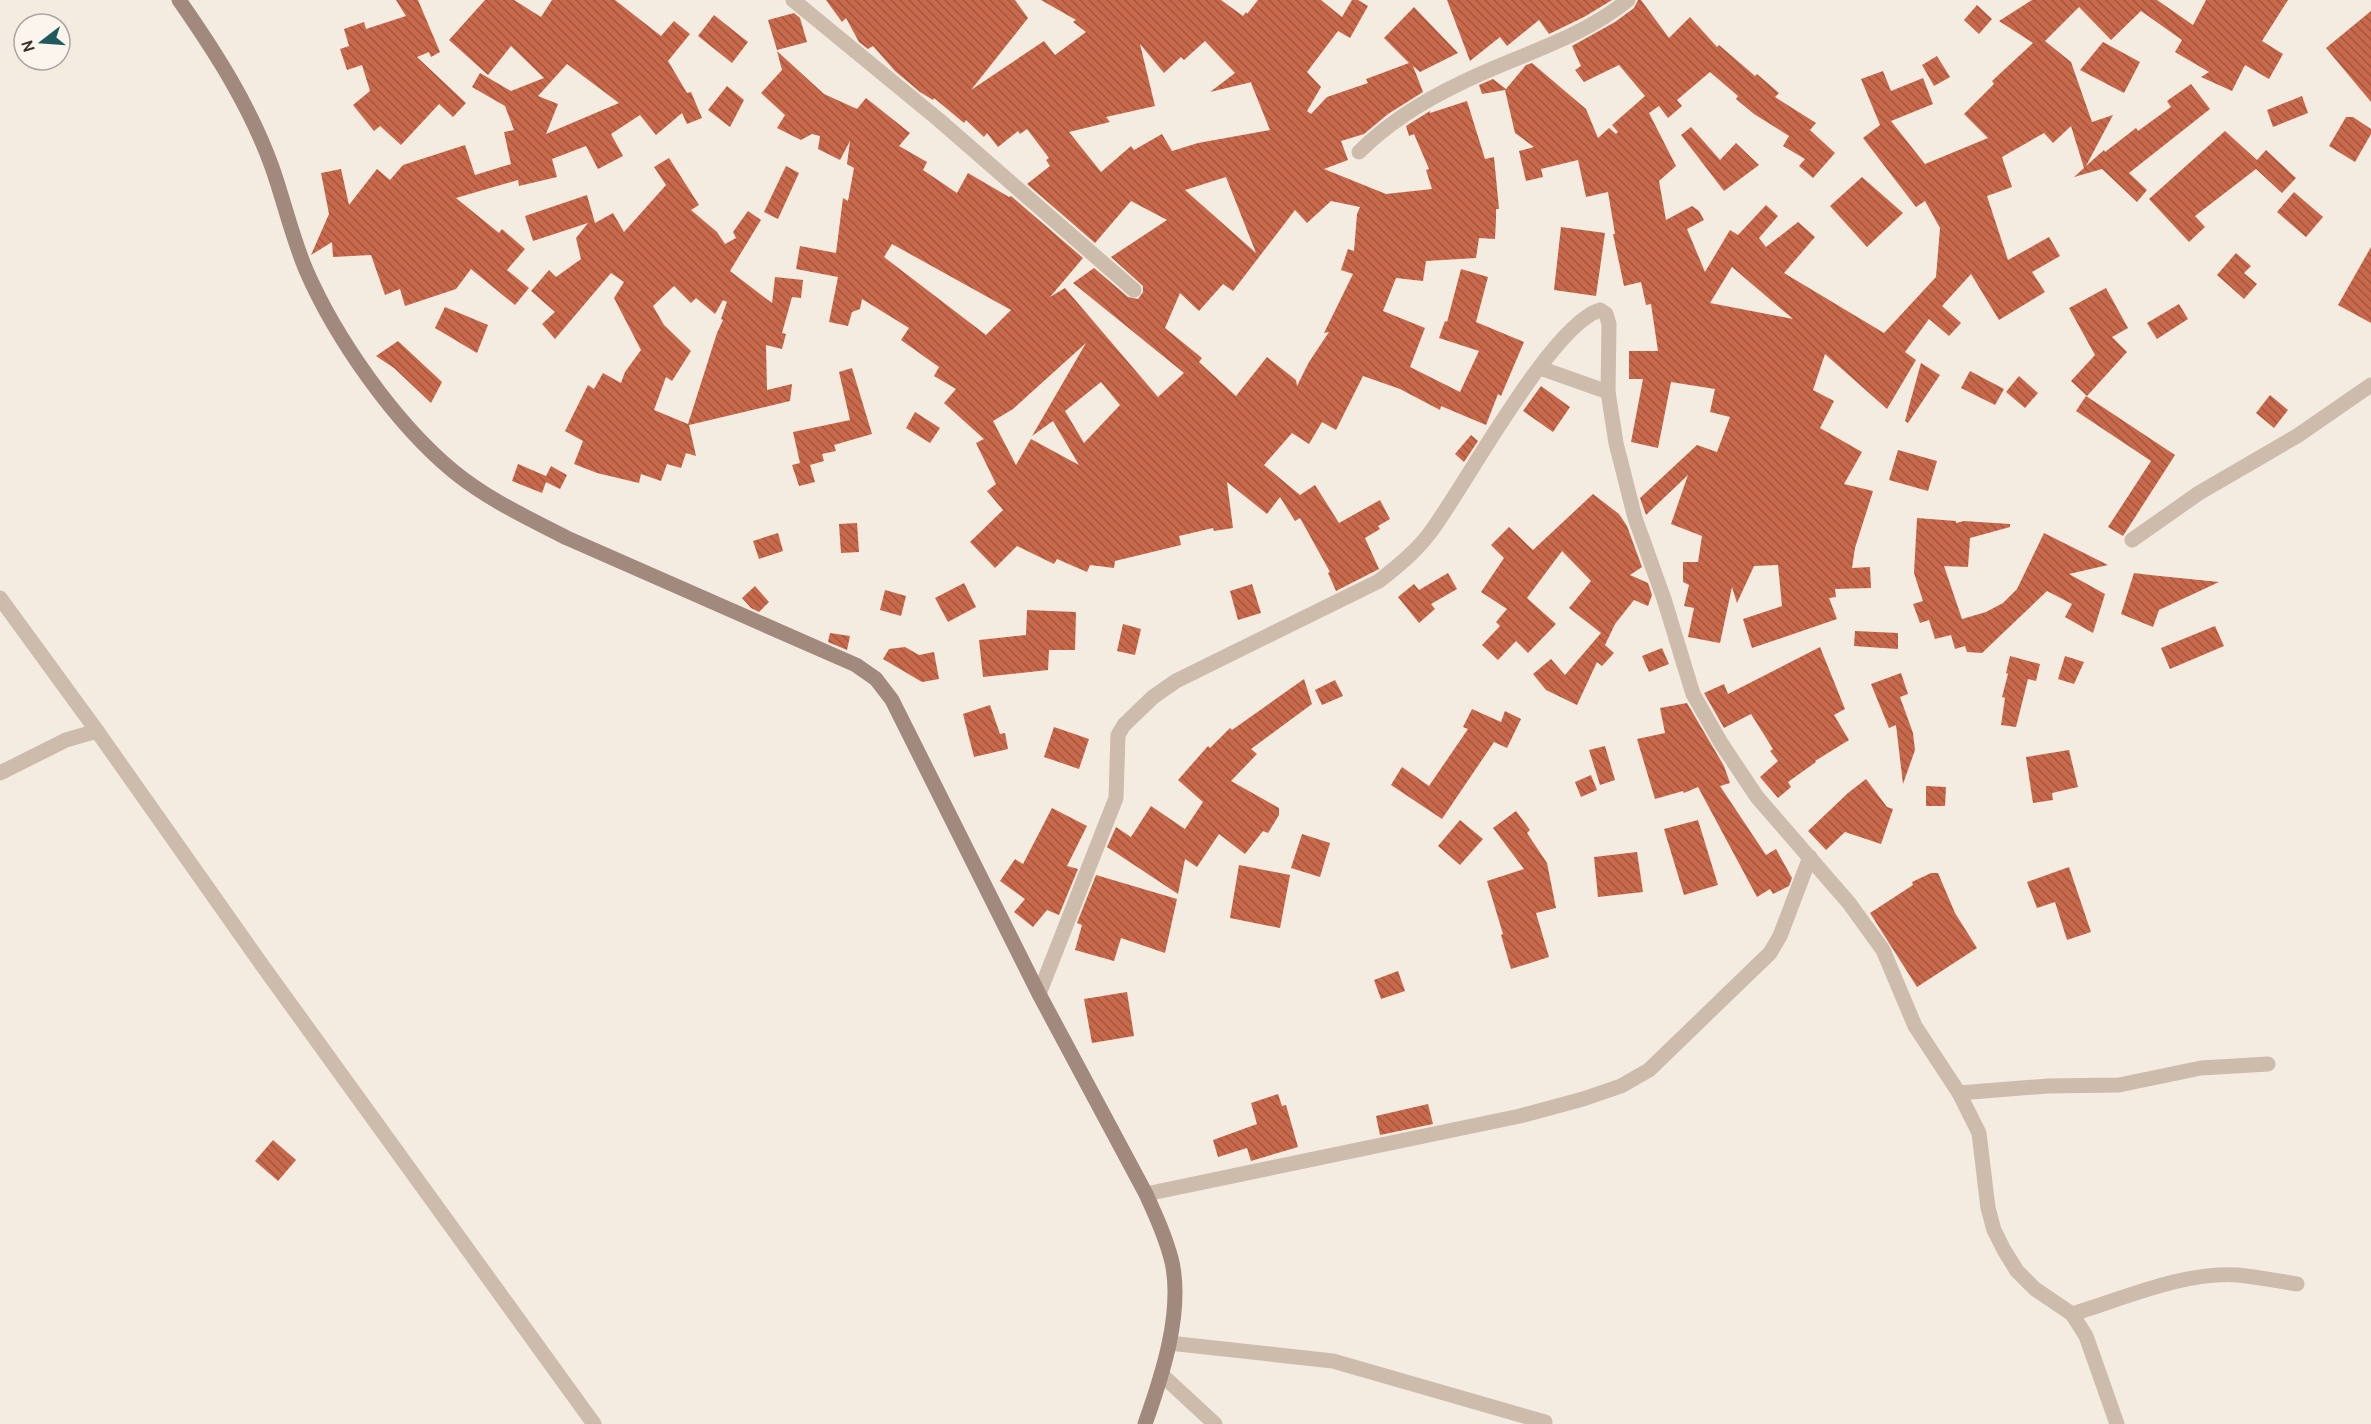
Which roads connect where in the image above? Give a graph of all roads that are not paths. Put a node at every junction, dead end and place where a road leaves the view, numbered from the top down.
1 (179, 0) edge
2 (793, 0) edge
3 (1628, 0) edge
4 (1359, 152) dead end
5 (1134, 290) dead end
6 (1540, 368) junction
7 (2371, 385) edge
8 (1608, 392) junction
9 (2132, 540) dead end
10 (0, 598) edge
11 (97, 731) junction
12 (0, 773) edge
13 (1810, 857) junction
14 (1039, 994) junction
15 (2268, 1064) dead end
16 (1959, 1093) junction
17 (1146, 1194) junction
18 (2297, 1284) dead end
19 (2072, 1314) junction
20 (1168, 1343) junction
21 (1161, 1374) junction
22 (1545, 1422) dead end
23 (594, 1424) edge
24 (1145, 1424) edge
25 (1215, 1424) edge
26 (2117, 1424) edge

1 - 14 street
2 - 5 street
3 - 4 street
6 - 8 street
6 - 8 street
6 - 14 street
7 - 9 street
8 - 13 street
10 - 11 street
11 - 12 street
11 - 23 street
13 - 16 street
13 - 17 street
14 - 17 street
15 - 16 street
16 - 19 street
17 - 20 street
18 - 19 street
19 - 26 street
20 - 21 street
20 - 22 street
21 - 24 street
21 - 25 street

